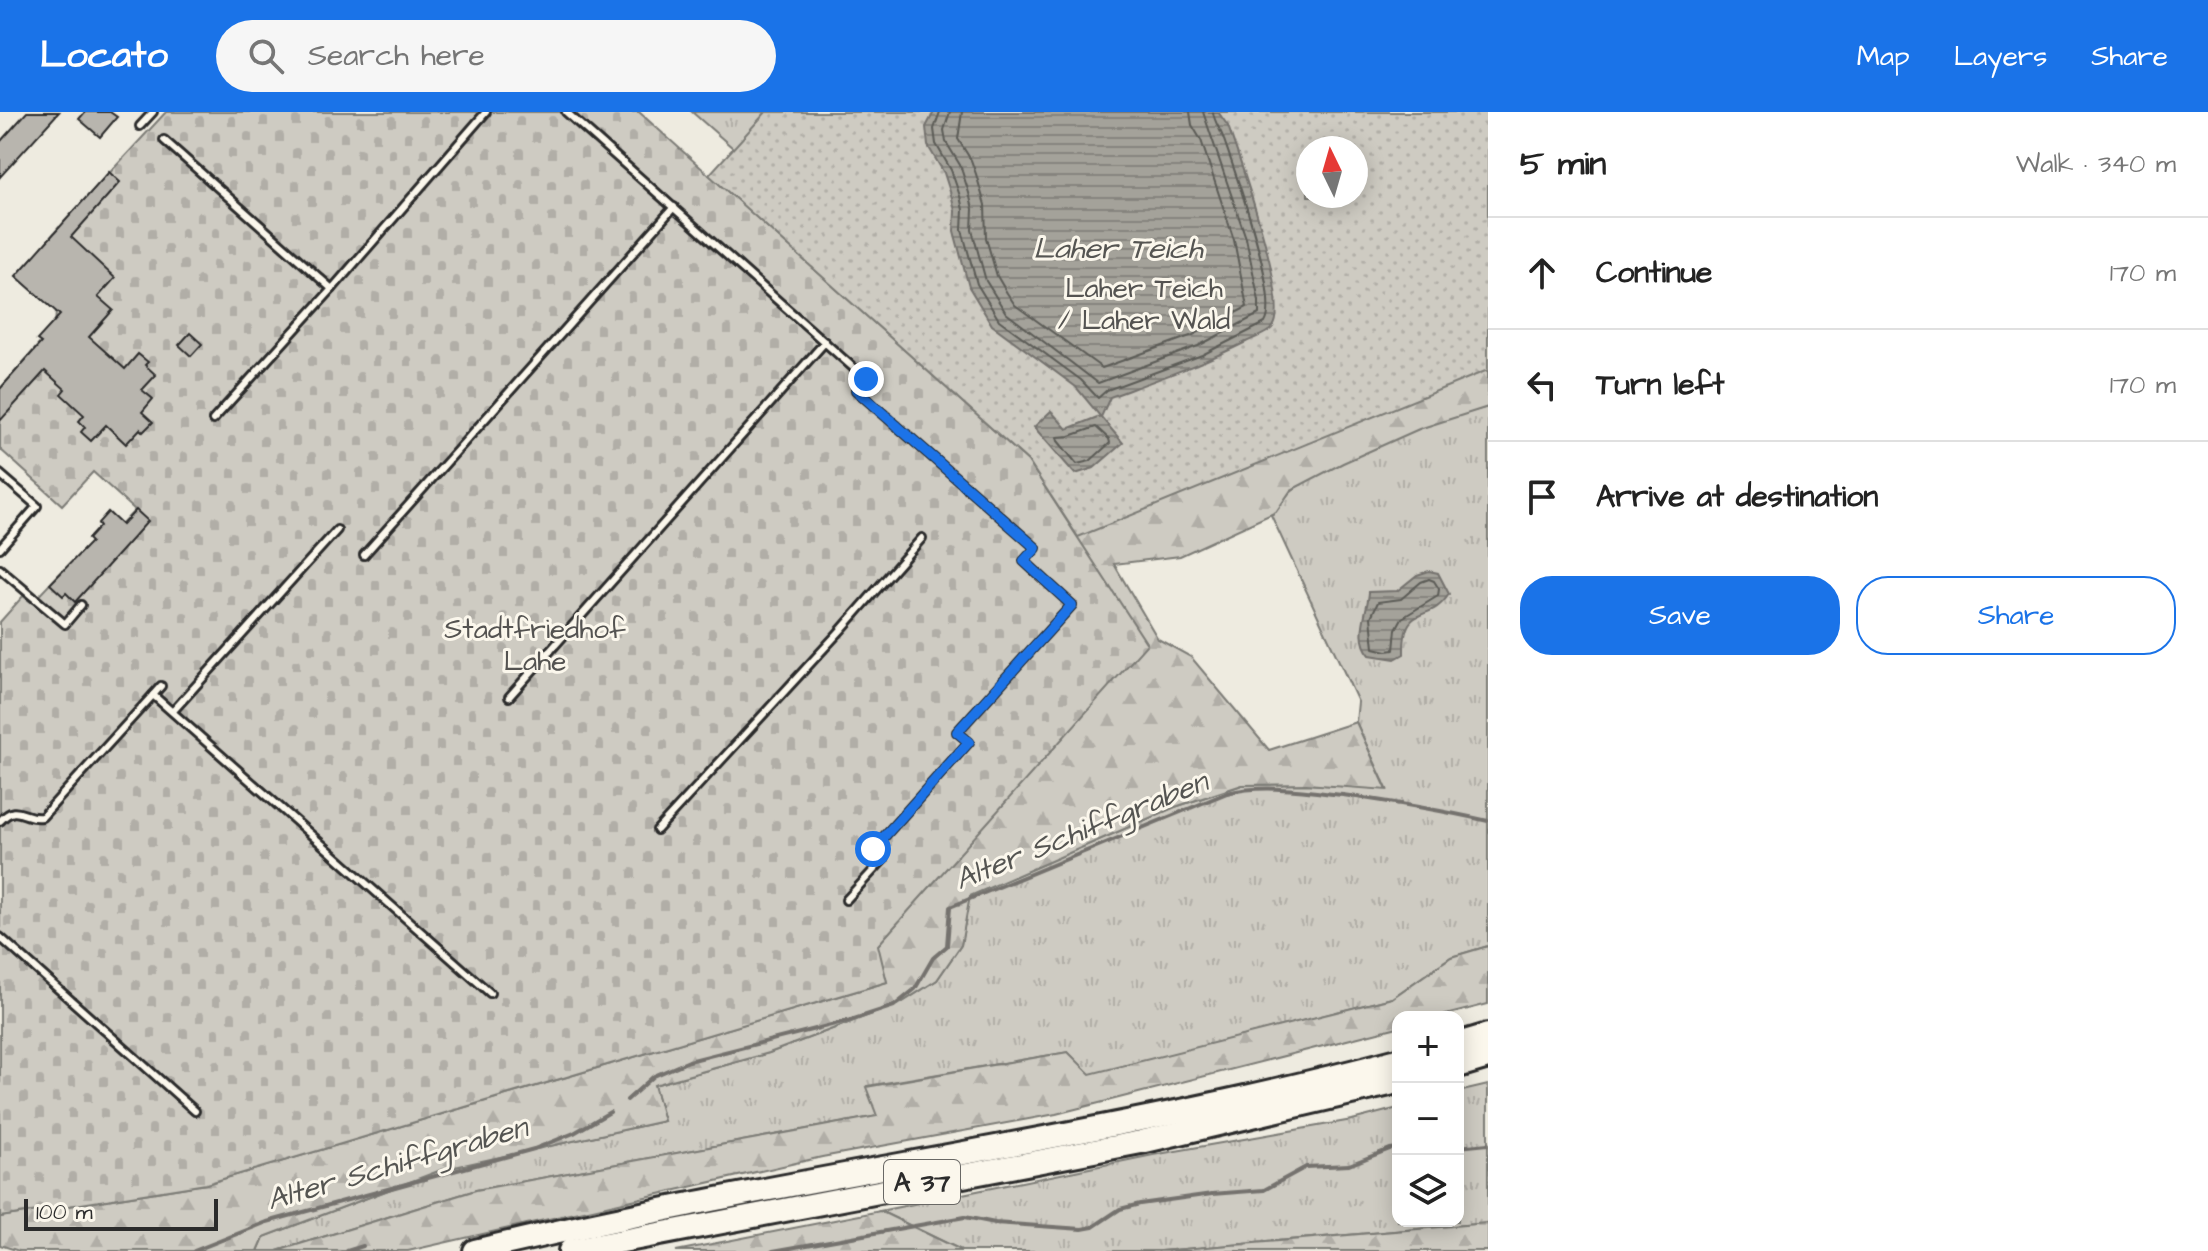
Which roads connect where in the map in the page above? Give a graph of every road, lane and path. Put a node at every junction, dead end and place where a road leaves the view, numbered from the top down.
1 (153, 112) edge
2 (486, 112) edge
3 (566, 112) edge
4 (140, 126) dead end
5 (164, 140) dead end
6 (674, 207) junction
7 (332, 289) junction
8 (825, 342) junction
9 (213, 420) dead end
10 (0, 474) edge
11 (337, 530) dead end
12 (922, 538) dead end
13 (0, 548) edge
14 (364, 555) dead end
15 (0, 569) edge
16 (81, 605) dead end
17 (161, 686) dead end
18 (153, 695) junction
19 (509, 697) dead end
20 (173, 711) junction
21 (0, 821) edge
22 (657, 830) dead end
23 (846, 900) dead end
24 (0, 937) edge
25 (490, 993) dead end
26 (1488, 1035) edge
27 (1464, 1042) edge
28 (1488, 1057) edge
29 (1392, 1061) edge
30 (1464, 1064) edge
31 (1394, 1083) edge
32 (195, 1111) dead end
33 (475, 1251) edge
34 (570, 1251) edge

1 - 4 lane
2 - 7 lane
3 - 6 lane
5 - 7 lane
6 - 8 lane
6 - 14 lane
7 - 9 lane
8 - 19 lane
8 - 23 lane
10 - 13 lane
11 - 20 lane
12 - 22 lane
15 - 16 lane
17 - 18 lane
18 - 20 lane
18 - 21 lane
20 - 25 lane
24 - 32 lane
26 - 27 highway
28 - 30 highway
29 - 33 highway, A 37
31 - 34 highway, A 37

